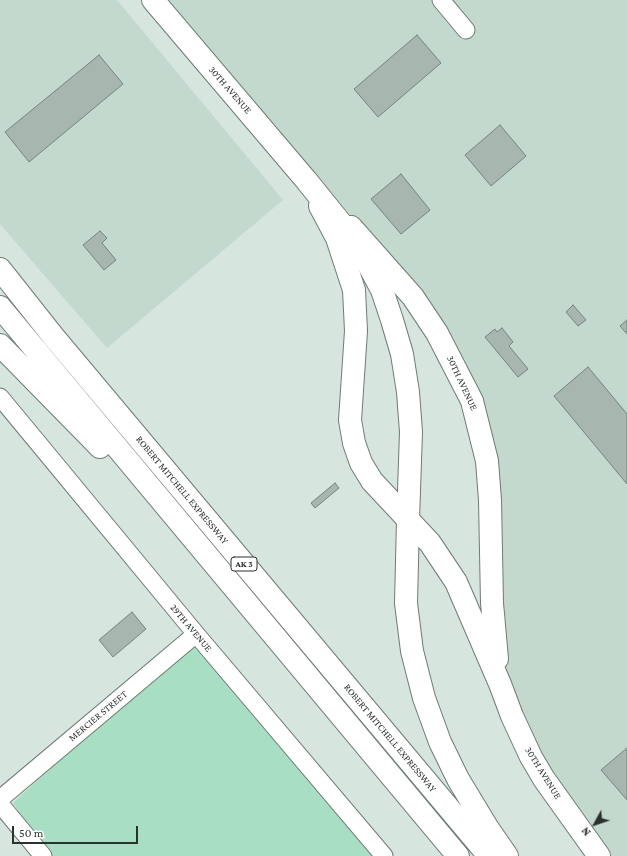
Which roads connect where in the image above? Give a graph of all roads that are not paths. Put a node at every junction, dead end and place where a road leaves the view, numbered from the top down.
1 (153, 0) edge
2 (441, 0) edge
3 (466, 30) dead end
4 (306, 180) junction
5 (0, 270) edge
6 (0, 307) edge
7 (0, 345) edge
8 (0, 397) edge
9 (408, 520) junction
10 (196, 634) junction
11 (273, 636) junction
12 (500, 684) junction
13 (0, 799) edge
14 (0, 804) edge
15 (43, 856) edge
16 (384, 856) edge
17 (458, 856) edge
18 (490, 856) edge
19 (507, 856) edge
20 (599, 856) edge

1 - 4 main road, 30TH AVENUE
2 - 3 street
4 - 9 main road
4 - 9 main road, 30TH AVENUE
4 - 12 main road, 30TH AVENUE
5 - 18 main road, ROBERT MITCHELL EXPRESSWAY / AK 3
6 - 11 main road, AK 3
7 - 11 main road
8 - 10 street, 29TH AVENUE
9 - 12 main road, 30TH AVENUE
9 - 19 main road
10 - 13 street, MERCIER STREET
10 - 16 street, 29TH AVENUE
11 - 17 main road, AK 3
12 - 20 main road, 30TH AVENUE
14 - 15 street

